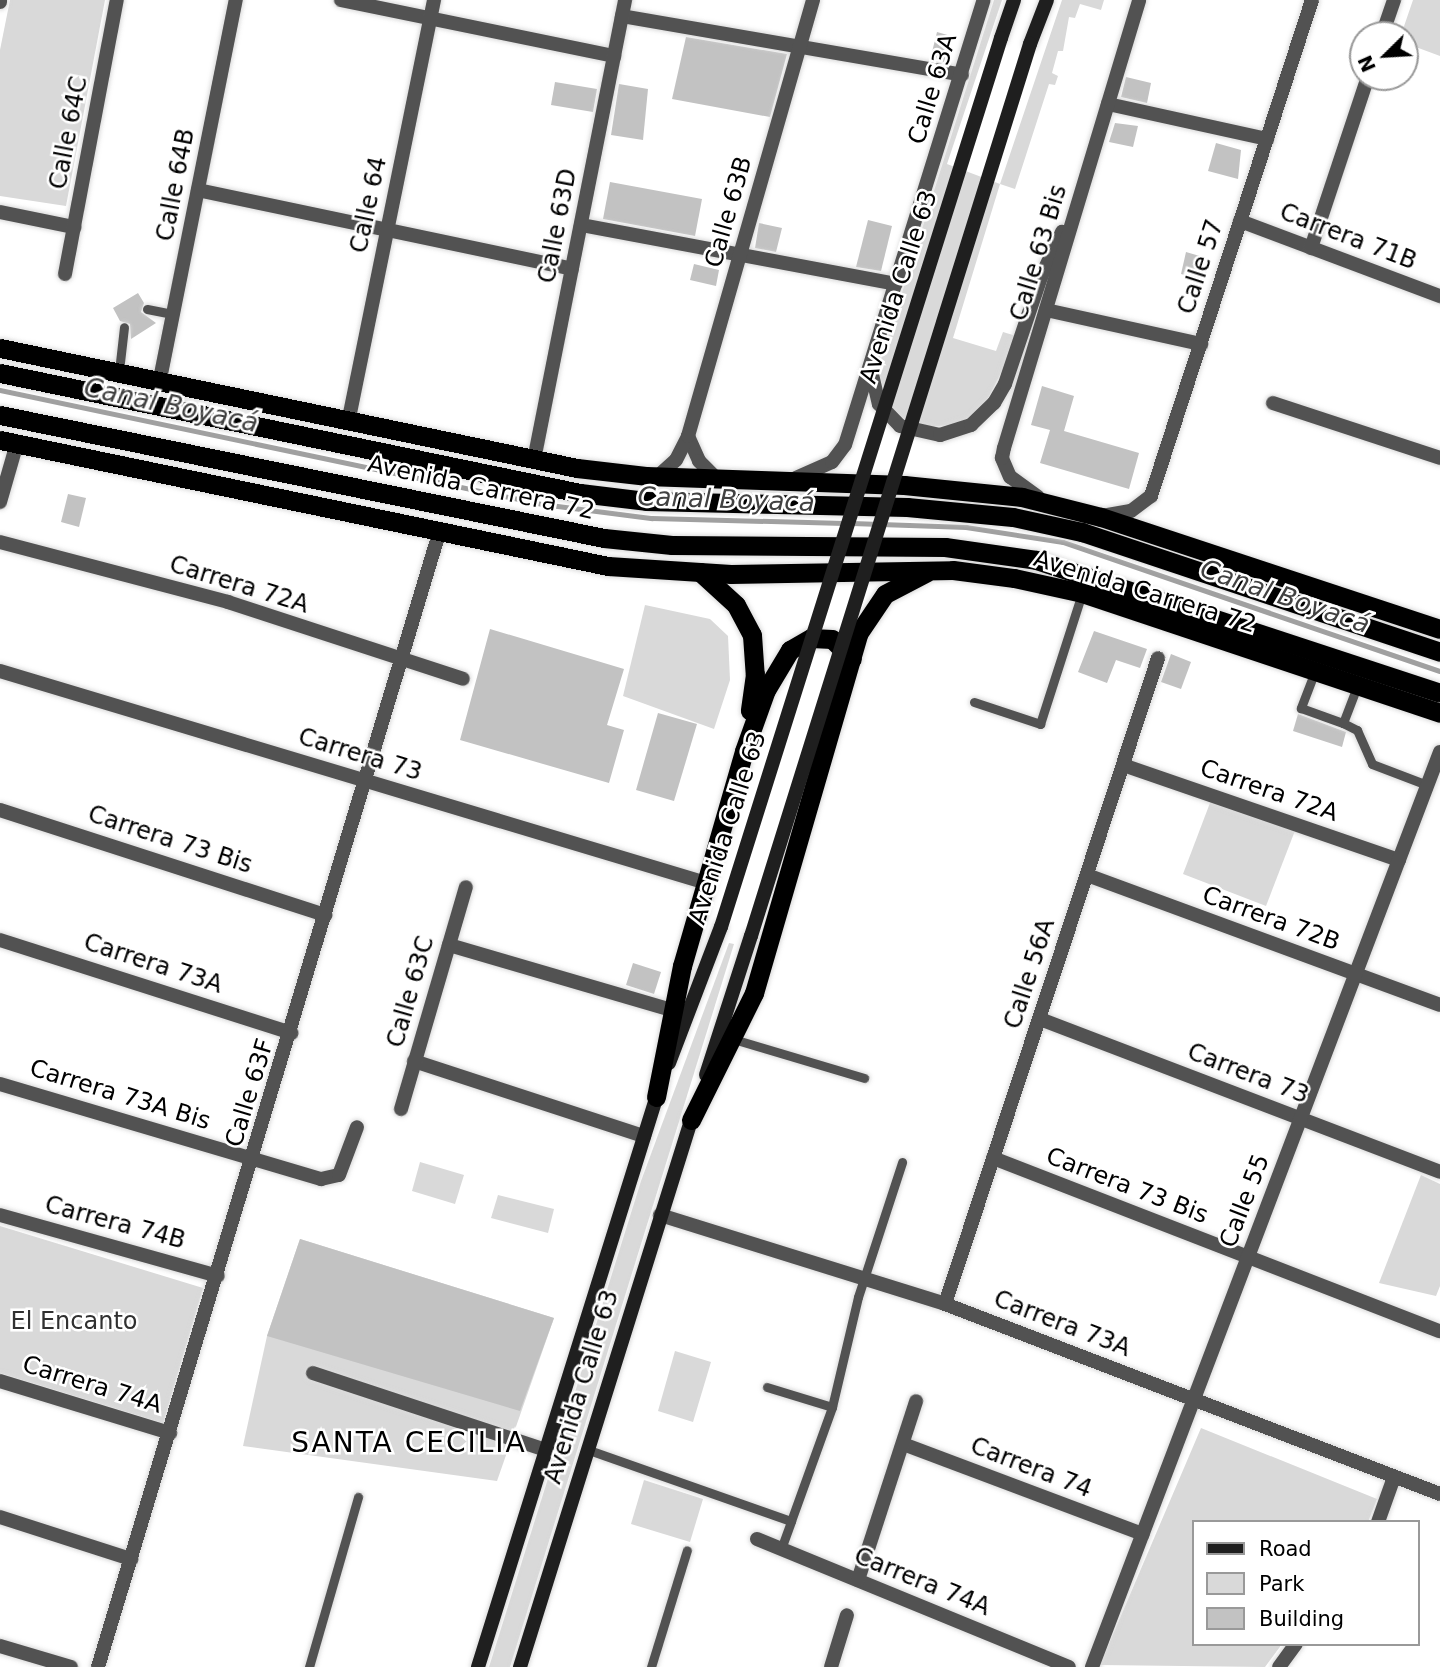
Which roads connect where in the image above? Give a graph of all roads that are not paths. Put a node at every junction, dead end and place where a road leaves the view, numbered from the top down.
1 (117, 0) edge
2 (236, 0) edge
3 (341, 0) edge
4 (434, 0) edge
5 (625, 0) edge
6 (813, 0) edge
7 (984, 0) edge
8 (1014, 0) edge
9 (1047, 0) edge
10 (1139, 0) edge
11 (1312, 0) edge
12 (1394, 0) edge
13 (622, 16) junction
14 (430, 18) junction
15 (1387, 21) edge
16 (800, 47) junction
17 (614, 56) junction
18 (962, 75) junction
19 (1363, 91) edge
20 (1108, 104) junction
21 (1267, 139) junction
22 (198, 190) junction
23 (1078, 201) junction
24 (0, 212) edge
25 (1240, 221) junction
26 (581, 225) junction
27 (74, 227) junction
28 (387, 230) junction
29 (1311, 248) junction
30 (740, 255) junction
31 (572, 269) junction
32 (65, 274) dead end
33 (896, 284) junction
34 (1440, 296) edge
35 (147, 309) dead end
36 (1045, 310) junction
37 (173, 314) junction
38 (124, 327) dead end
39 (1200, 344) junction
40 (0, 348) edge
41 (871, 361) junction
42 (119, 371) junction
43 (0, 373) edge
44 (160, 379) junction
45 (1273, 403) dead end
46 (0, 415) edge
47 (349, 418) junction
48 (688, 436) junction
49 (8, 441) edge
50 (162, 447) junction
51 (1440, 458) edge
52 (534, 460) junction
53 (114, 462) junction
54 (271, 469) junction
55 (657, 477) junction
56 (718, 479) junction
57 (788, 480) junction
58 (925, 486) junction
59 (1000, 494) junction
60 (1045, 501) junction
61 (0, 502) edge
62 (329, 507) junction
63 (958, 510) junction
64 (1101, 517) junction
65 (440, 530) junction
66 (0, 542) edge
67 (933, 569) junction
68 (700, 572) junction
69 (1306, 585) junction
70 (1082, 593) junction
71 (1348, 622) junction
72 (1440, 629) edge
73 (1268, 634) junction
74 (1440, 652) edge
75 (1158, 658) dead end
76 (1280, 658) junction
77 (852, 659) junction
78 (401, 660) junction
79 (0, 671) edge
80 (1315, 671) junction
81 (1360, 676) junction
82 (463, 680) dead end
83 (1440, 693) edge
84 (974, 702) dead end
85 (1440, 713) edge
86 (1343, 723) junction
87 (744, 751) junction
88 (1440, 752) edge
89 (1123, 765) junction
90 (366, 781) junction
91 (1427, 785) junction
92 (0, 810) edge
93 (1399, 860) junction
94 (1087, 875) junction
95 (706, 883) junction
96 (466, 887) dead end
97 (326, 915) junction
98 (0, 940) edge
99 (449, 945) junction
100 (1355, 975) junction
101 (1440, 1005) edge
102 (672, 1010) junction
103 (1040, 1019) junction
104 (292, 1033) junction
105 (725, 1037) junction
106 (414, 1061) junction
107 (864, 1077) dead end
108 (0, 1083) edge
109 (656, 1097) junction
110 (401, 1109) dead end
111 (1301, 1118) junction
112 (691, 1120) joint
113 (357, 1127) dead end
114 (644, 1136) junction
115 (993, 1158) junction
116 (254, 1159) junction
117 (902, 1162) dead end
118 (1440, 1172) edge
119 (0, 1215) edge
120 (660, 1215) junction
121 (1248, 1257) junction
122 (218, 1276) junction
123 (864, 1279) junction
124 (945, 1304) junction
125 (1440, 1331) edge
126 (313, 1373) dead end
127 (0, 1381) edge
128 (767, 1387) dead end
129 (1194, 1399) junction
130 (916, 1401) dead end
131 (832, 1407) junction
132 (170, 1433) junction
133 (903, 1444) junction
134 (586, 1449) junction
135 (546, 1450) junction
136 (1394, 1477) junction
137 (1440, 1494) edge
138 (358, 1497) dead end
139 (0, 1517) edge
140 (1379, 1520) edge
141 (791, 1521) junction
142 (1143, 1534) junction
143 (757, 1539) dead end
144 (781, 1549) junction
145 (687, 1550) dead end
146 (131, 1559) junction
147 (858, 1580) junction
148 (848, 1615) dead end
149 (0, 1646) edge
150 (1295, 1646) edge
151 (71, 1667) edge
152 (98, 1667) edge
153 (309, 1667) edge
154 (478, 1667) edge
155 (520, 1667) edge
156 (651, 1667) edge
157 (831, 1667) edge
158 (1069, 1667) edge
159 (1092, 1667) edge
160 (1279, 1667) edge

1 - 27 street, Calle 64C
2 - 22 street, Calle 64B
3 - 14 street
4 - 14 street, Calle 64
5 - 13 street, Calle 63D
6 - 16 street, Calle 63B
7 - 18 street, Calle 63A
8 - 109 main road, Avenida Calle 63, bridge
9 - 105 main road, bridge
10 - 20 street, Calle 63 Bis
11 - 21 street, Calle 57
12 - 15 street
13 - 16 street
13 - 17 street, Calle 63D
14 - 17 street
14 - 28 street, Calle 64
16 - 18 street
16 - 30 street, Calle 63B
17 - 26 street, Calle 63D
18 - 33 street, Calle 63A
19 - 29 street
20 - 21 street
20 - 23 street, Calle 63 Bis
21 - 25 street, Calle 57
22 - 28 street
22 - 37 street, Calle 64B
23 - 36 street, Calle 63 Bis
23 - 41 street
24 - 27 street
25 - 29 street, Carrera 71B
25 - 39 street, Calle 57
26 - 30 street
26 - 31 street, Calle 63D
27 - 32 street, Calle 64C
28 - 31 street
28 - 47 street, Calle 64
29 - 34 street, Carrera 71B
30 - 33 street
30 - 48 street, Calle 63B
31 - 52 street, Calle 63D
33 - 41 street, Calle 63A
35 - 37 lane
36 - 39 street
36 - 60 street, Calle 63 Bis
37 - 44 street, Calle 64B
38 - 42 lane
39 - 64 street, Calle 57
40 - 42 highway, Avenida Carrera 72
41 - 57 street, Calle 63A
42 - 44 highway, Avenida Carrera 72
43 - 63 highway, Avenida Carrera 72
44 - 47 highway, Avenida Carrera 72
45 - 51 street
46 - 50 highway, Avenida Carrera 72
47 - 52 highway, Avenida Carrera 72
48 - 55 street, Calle 63B
48 - 56 street
49 - 53 highway, Avenida Carrera 72
49 - 61 street
50 - 53 highway
50 - 54 highway, Avenida Carrera 72
52 - 55 highway, Avenida Carrera 72
53 - 62 highway, Avenida Carrera 72
54 - 62 highway
54 - 73 highway, Avenida Carrera 72
55 - 56 highway, Avenida Carrera 72
56 - 57 highway, Avenida Carrera 72
57 - 58 highway, Avenida Carrera 72
58 - 59 highway, Avenida Carrera 72
58 - 63 highway
59 - 60 highway, Avenida Carrera 72
59 - 63 highway
60 - 64 highway, Avenida Carrera 72
62 - 65 highway, Avenida Carrera 72
63 - 71 highway, Avenida Carrera 72
64 - 69 highway, Avenida Carrera 72
65 - 68 highway, Avenida Carrera 72
65 - 78 street, Calle 63F
66 - 78 street, Carrera 72A
67 - 68 highway, Avenida Carrera 72
67 - 70 highway, Avenida Carrera 72
67 - 77 highway
68 - 87 highway
69 - 71 highway
69 - 72 highway, Avenida Carrera 72
70 - 76 highway, Avenida Carrera 72
70 - 84 lane
71 - 74 highway, Avenida Carrera 72
73 - 76 highway
73 - 81 highway, Avenida Carrera 72
75 - 89 street, Calle 56A
76 - 80 highway, Avenida Carrera 72
77 - 87 highway
77 - 105 highway
78 - 82 street, Carrera 72A
78 - 90 street, Calle 63F
79 - 90 street, Carrera 73
80 - 81 highway, Avenida Carrera 72
80 - 86 lane
81 - 83 highway, Avenida Carrera 72
81 - 85 highway, Avenida Carrera 72
81 - 86 lane
86 - 91 lane
87 - 95 highway
88 - 91 street, Calle 55
89 - 93 street, Carrera 72A
89 - 94 street, Calle 56A
90 - 95 street, Carrera 73
90 - 97 street, Calle 63F
91 - 93 street, Calle 55
92 - 97 street, Carrera 73 Bis
93 - 100 street, Calle 55
94 - 100 street, Carrera 72B
94 - 103 street, Calle 56A
95 - 102 highway
96 - 99 street, Calle 63C
97 - 104 street, Calle 63F
98 - 104 street, Carrera 73A
99 - 102 street
99 - 106 street, Calle 63C
100 - 101 street, Carrera 72B
100 - 111 street, Calle 55
102 - 109 highway
103 - 111 street, Carrera 73
103 - 115 street, Calle 56A
104 - 116 street, Calle 63F
105 - 107 lane
105 - 112 highway
106 - 110 street, Calle 63C
106 - 114 street
108 - 116 street, Carrera 73A Bis
109 - 114 main road, Avenida Calle 63
111 - 118 street, Carrera 73
111 - 121 street, Calle 55
112 - 120 main road, Avenida Calle 63
113 - 116 street, Carrera 73A Bis
114 - 135 main road, Avenida Calle 63
115 - 121 street, Carrera 73 Bis
115 - 124 street, Calle 56A
116 - 122 street, Calle 63F
117 - 123 lane
119 - 122 street, Carrera 74B
120 - 123 street, Carrera 73A
120 - 134 main road, Avenida Calle 63
121 - 125 street, Carrera 73 Bis
121 - 129 street, Calle 55
122 - 132 street, Calle 63F
123 - 124 street, Carrera 73A
123 - 131 lane
124 - 129 street, Carrera 73A
126 - 135 street
127 - 132 street, Carrera 74A
128 - 131 lane
129 - 136 street, Carrera 73A
129 - 142 street, Calle 55
130 - 133 street
131 - 141 lane
132 - 146 street, Calle 63F
133 - 142 street, Carrera 74
133 - 147 street
134 - 141 lane
134 - 155 main road, Avenida Calle 63
135 - 154 main road, Avenida Calle 63
136 - 137 street, Carrera 73A
136 - 140 street
138 - 153 lane
139 - 146 street
141 - 144 lane
142 - 159 street, Calle 55
143 - 144 street, Carrera 74A
144 - 147 street, Carrera 74A
145 - 156 lane
146 - 152 street, Calle 63F
147 - 158 street, Carrera 74A
148 - 157 street
149 - 151 street
150 - 160 street

